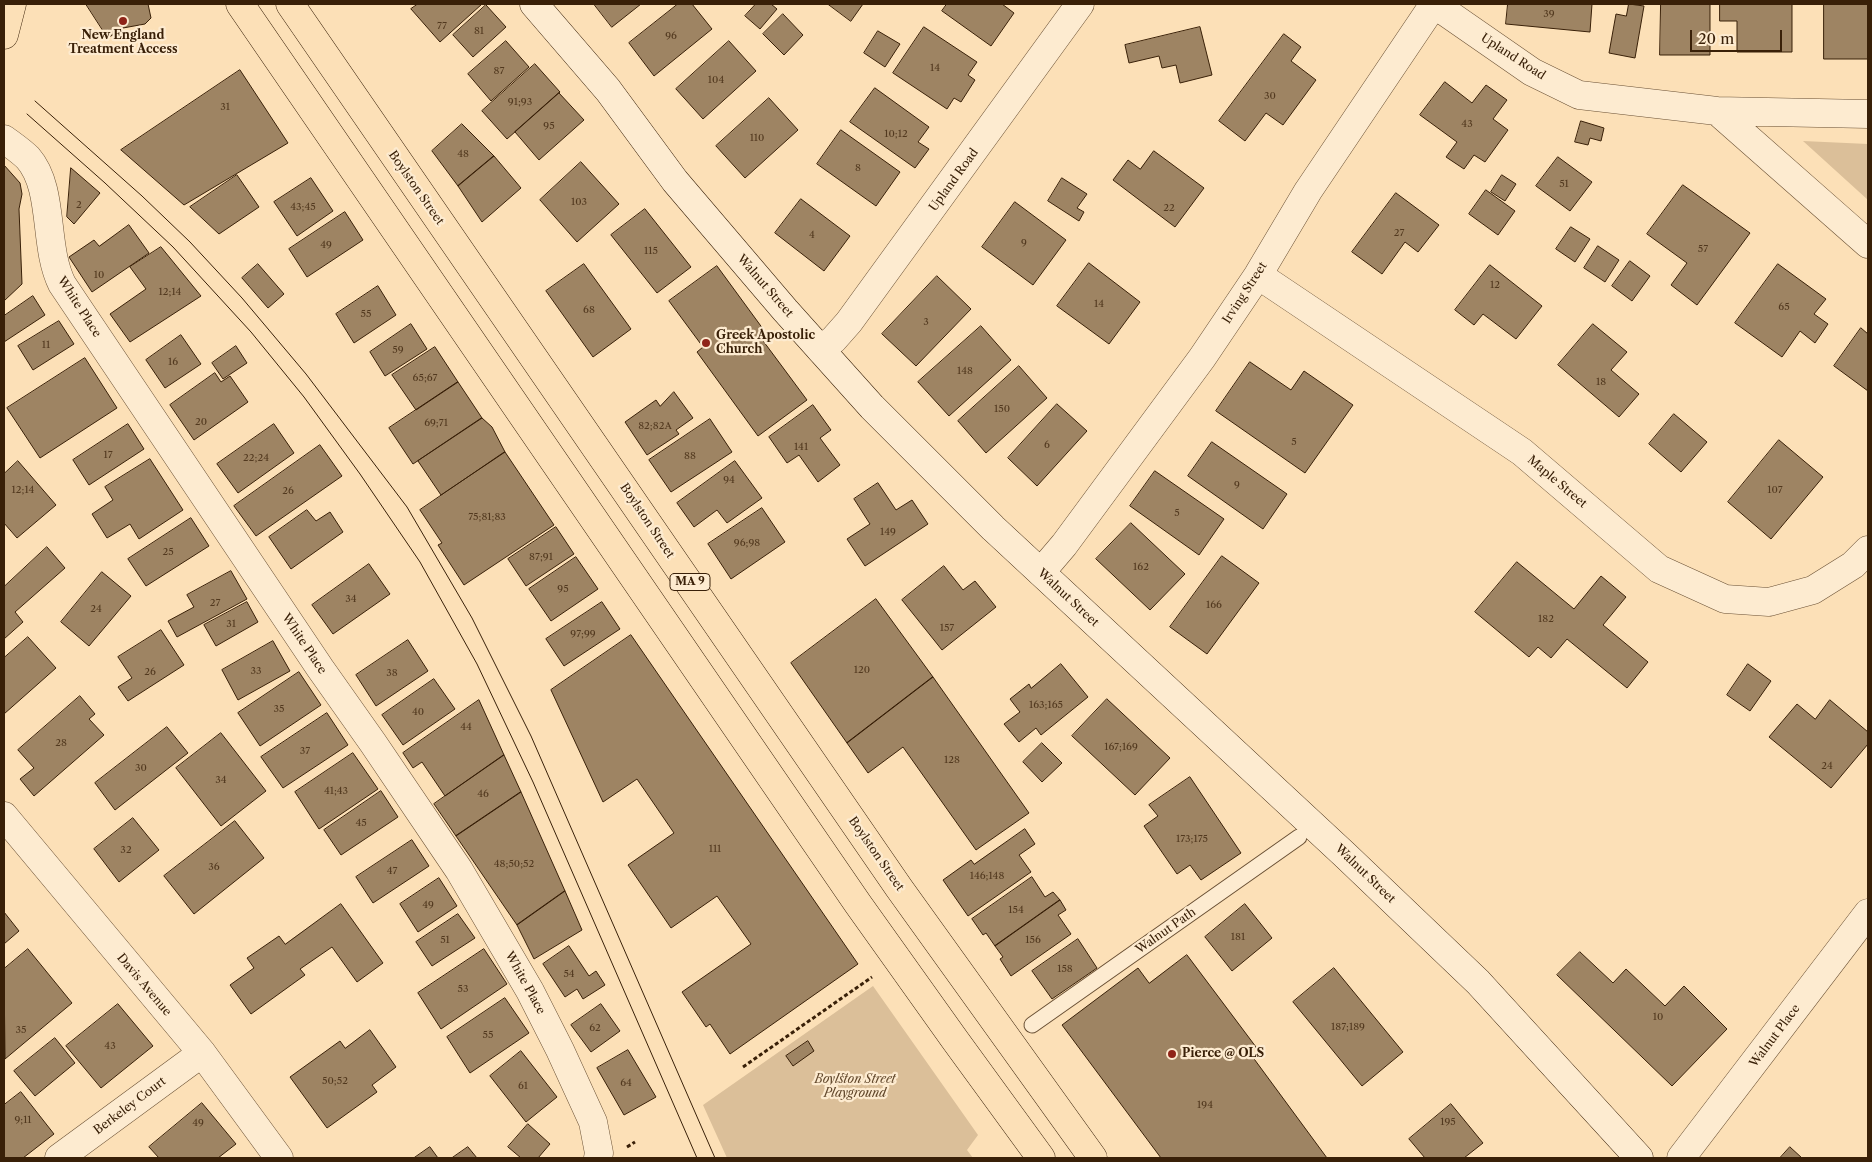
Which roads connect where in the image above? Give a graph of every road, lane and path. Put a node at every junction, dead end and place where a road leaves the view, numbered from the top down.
1 (12, 4) edge
2 (240, 4) edge
3 (290, 4) edge
4 (534, 4) edge
5 (1080, 4) edge
6 (1434, 4) edge
7 (4, 35) edge
8 (1717, 111) junction
9 (1868, 114) edge
10 (4, 139) edge
11 (1868, 244) edge
12 (1258, 275) junction
13 (821, 350) junction
14 (1868, 550) edge
15 (1041, 572) junction
16 (4, 816) edge
17 (1299, 837) dead end
18 (1868, 913) edge
19 (872, 978) dead end
20 (1032, 1025) dead end
21 (202, 1053) junction
22 (743, 1067) dead end
23 (60, 1158) edge
24 (279, 1158) edge
25 (598, 1158) edge
26 (1041, 1158) edge
27 (1093, 1158) edge
28 (1639, 1158) edge
29 (1681, 1158) edge

1 - 7 main road
2 - 26 main road
3 - 27 main road, Boylston Street / MA 9
4 - 13 street, Walnut Street
5 - 13 street, Upland Road
6 - 8 street, Upland Road
6 - 12 street, Irving Street
8 - 9 street, Upland Road
8 - 11 street
10 - 25 street, White Place
12 - 14 street, Maple Street
12 - 15 street, Irving Street
13 - 15 street, Walnut Street
15 - 28 street, Walnut Street
16 - 21 street, Davis Avenue
17 - 20 lane, Walnut Path
18 - 29 street, Walnut Place
19 - 22 path
21 - 23 street, Berkeley Court
21 - 24 street, Davis Avenue

